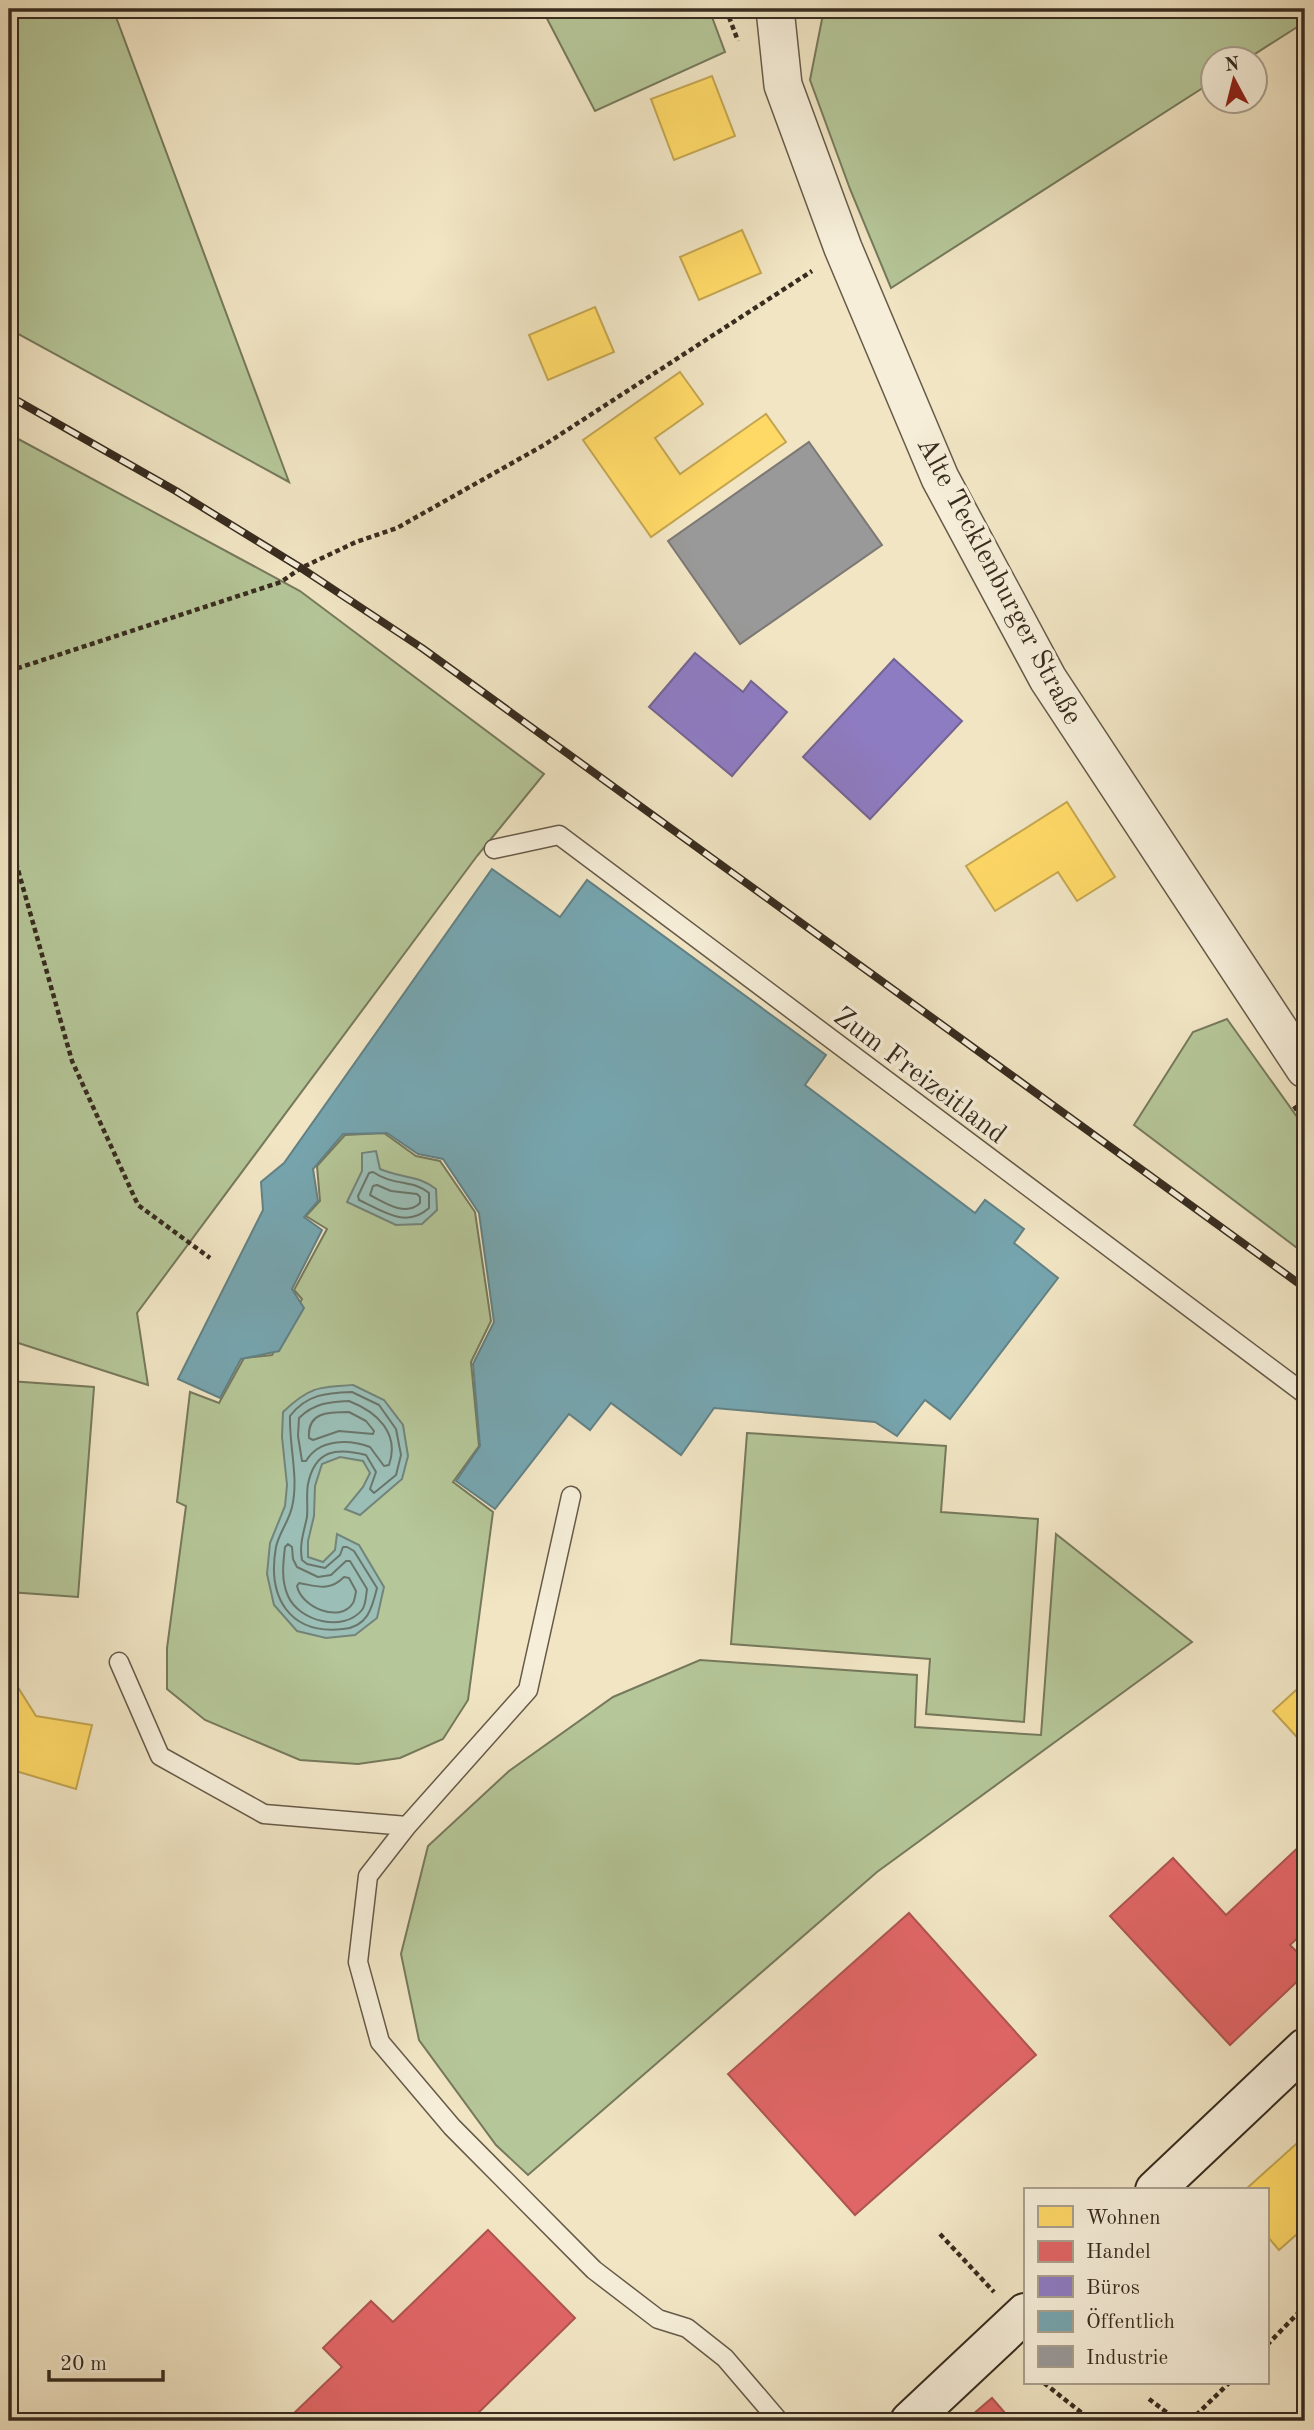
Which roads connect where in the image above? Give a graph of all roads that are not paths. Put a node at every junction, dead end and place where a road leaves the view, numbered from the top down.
1 (775, 9) edge
2 (494, 849) dead end
3 (1305, 1069) edge
4 (1305, 1394) edge
5 (571, 1496) dead end
6 (119, 1662) dead end
7 (407, 1826) junction
8 (1305, 2048) edge
9 (1157, 2188) edge
10 (1022, 2316) edge
11 (779, 2421) edge
12 (910, 2421) edge

1 - 3 street, Alte Tecklenburger Straße
2 - 4 lane, Zum Freizeitland
5 - 7 lane
6 - 7 lane
7 - 11 lane
8 - 9 main road
10 - 12 main road

